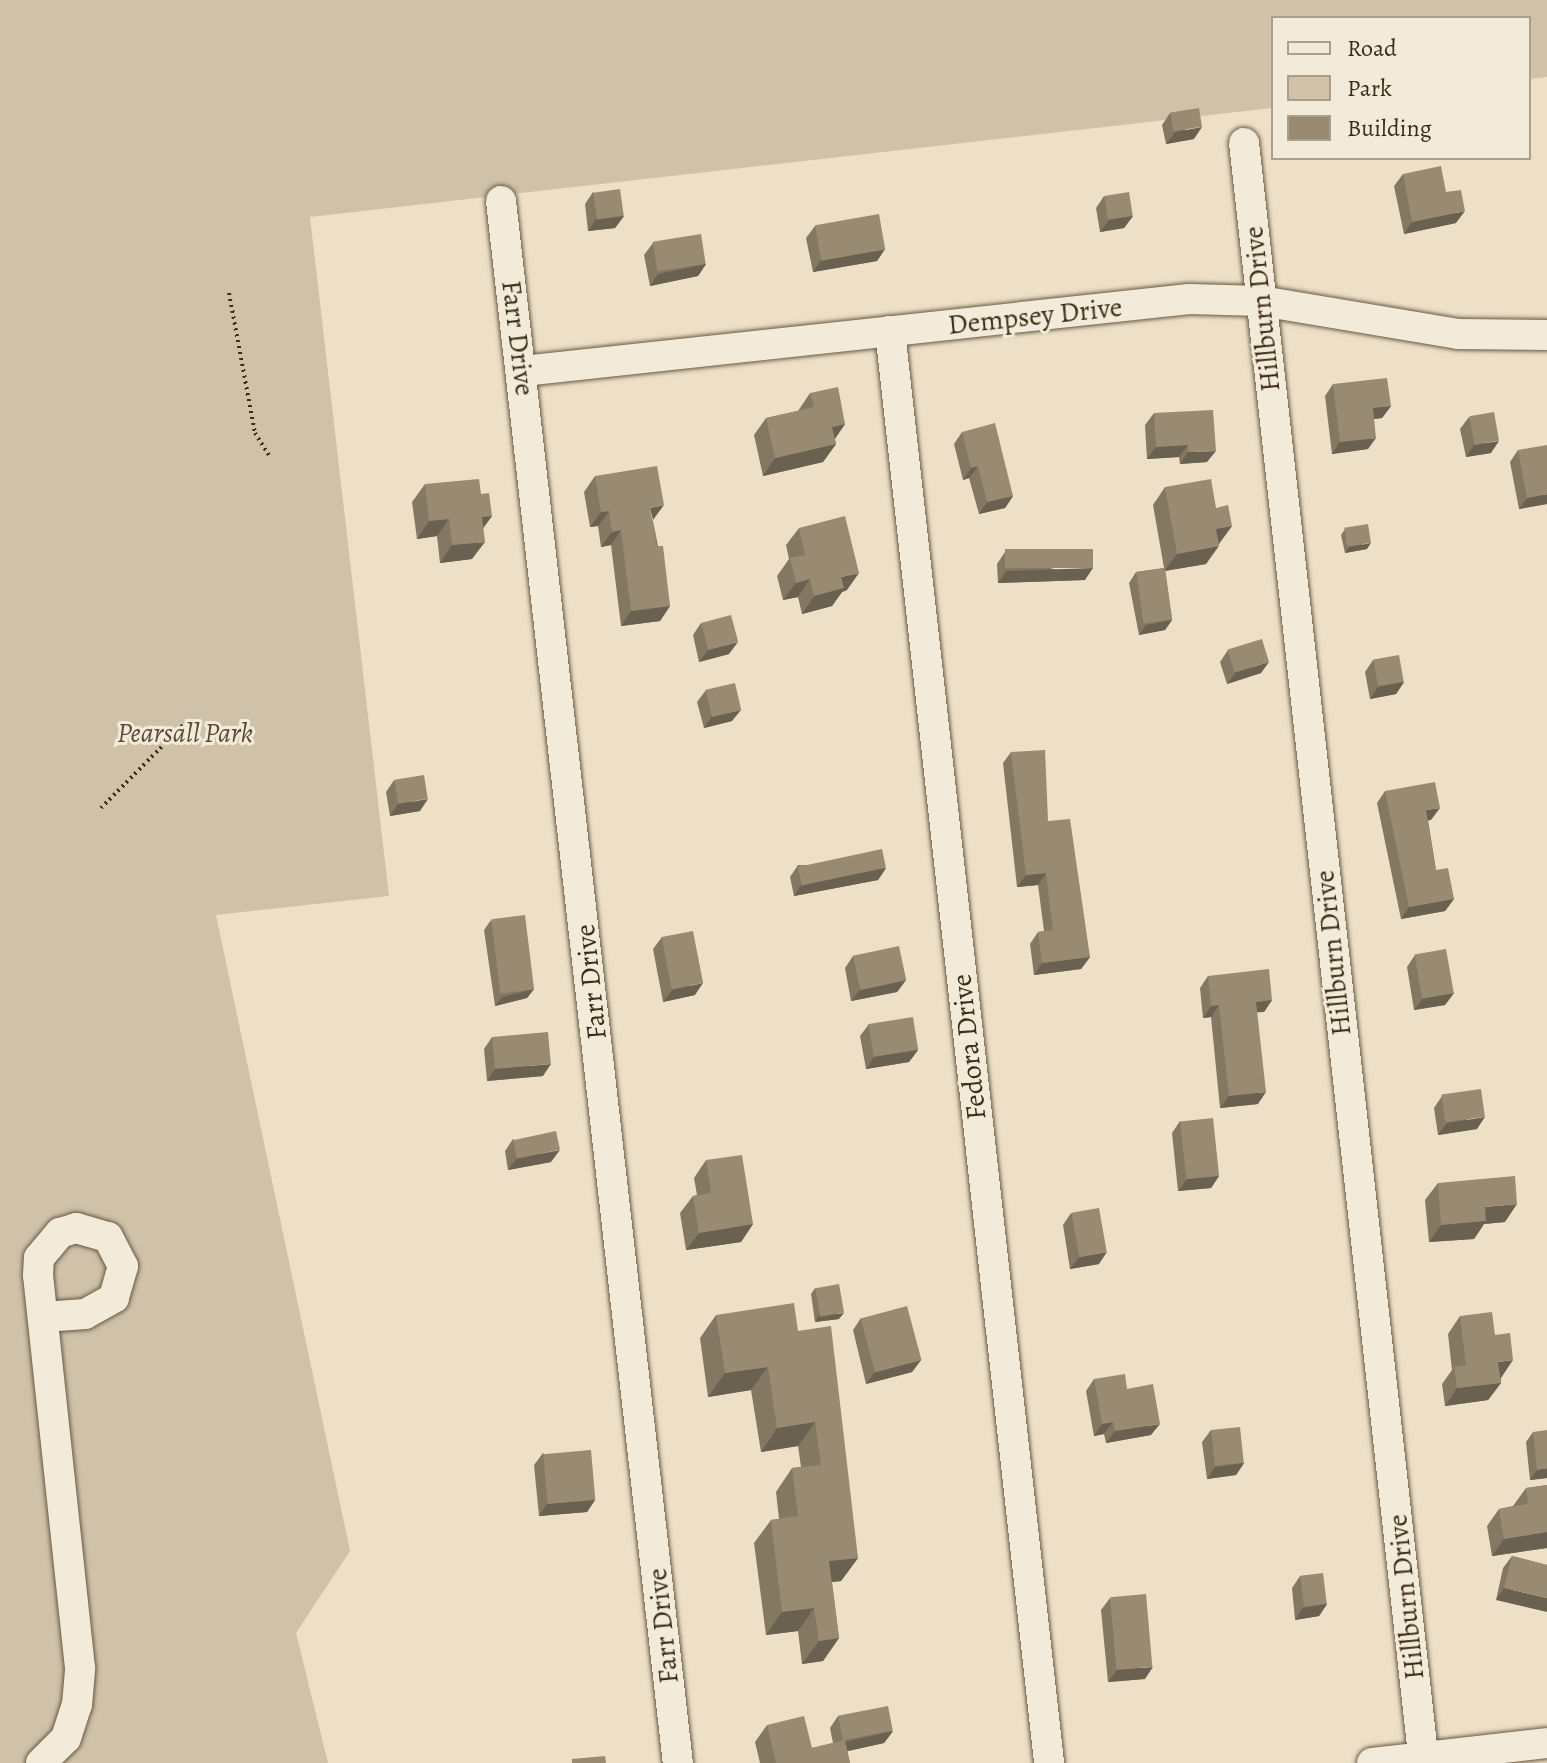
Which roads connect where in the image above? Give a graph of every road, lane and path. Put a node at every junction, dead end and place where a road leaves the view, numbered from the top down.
1 (1244, 143) dead end
2 (501, 201) dead end
3 (229, 293) dead end
4 (1261, 301) junction
5 (890, 331) junction
6 (1547, 335) edge
7 (523, 371) junction
8 (269, 455) dead end
9 (184, 724) dead end
10 (101, 808) dead end
11 (43, 1317) dead end
12 (1547, 1743) edge
13 (1424, 1760) edge
14 (41, 1763) edge
15 (678, 1763) edge
16 (1049, 1763) edge
17 (1372, 1763) edge

1 - 4 street, Hillburn Drive
2 - 7 street, Farr Drive
3 - 8 path
4 - 5 street, Dempsey Drive
4 - 6 street, Dempsey Drive
4 - 13 street, Hillburn Drive
5 - 7 street, Dempsey Drive
5 - 16 street, Fedora Drive
7 - 15 street, Farr Drive
9 - 10 path
11 - 14 street
12 - 13 street
13 - 17 street

